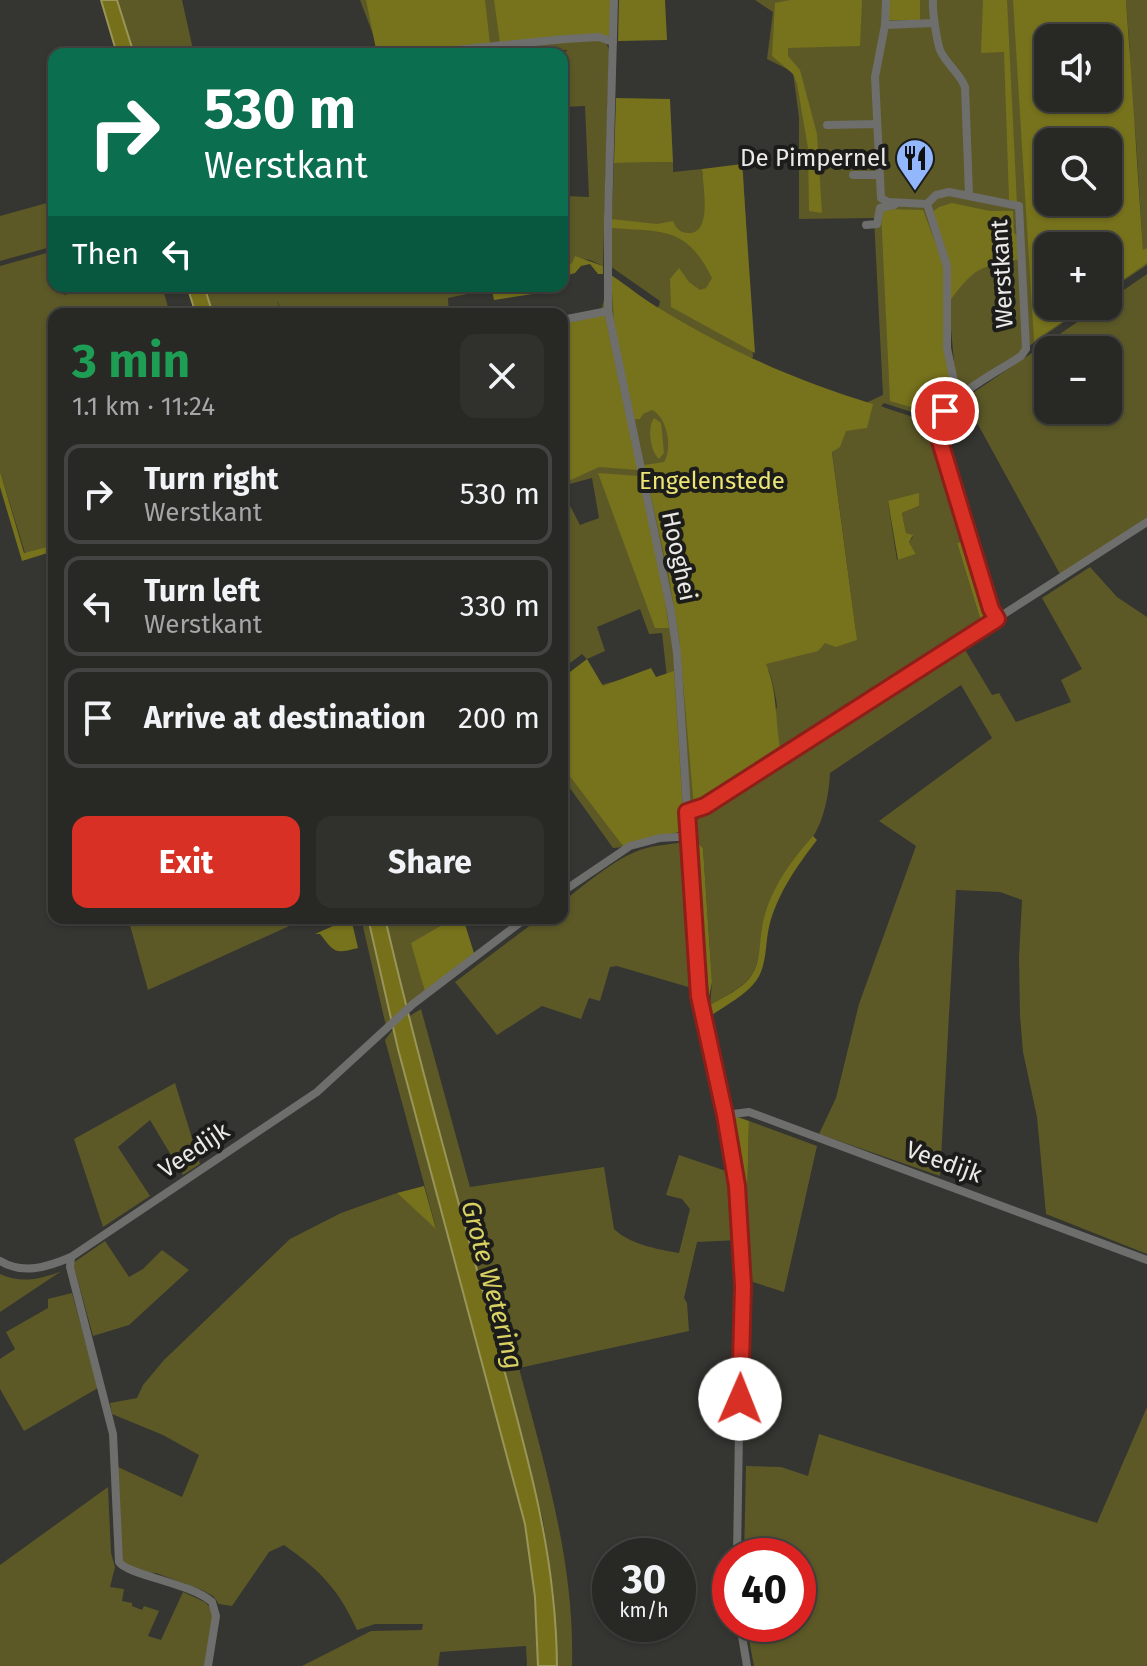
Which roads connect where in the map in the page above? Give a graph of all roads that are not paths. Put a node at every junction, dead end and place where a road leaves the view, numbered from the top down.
1 (614, 0) edge
2 (886, 0) edge
3 (933, 0) edge
4 (934, 23) junction
5 (885, 25) junction
6 (613, 42) junction
7 (475, 48) edge
8 (877, 124) junction
9 (827, 125) dead end
10 (853, 175) dead end
11 (880, 175) junction
12 (969, 194) junction
13 (898, 202) junction
14 (927, 204) junction
15 (866, 225) dead end
16 (608, 311) junction
17 (568, 319) edge
18 (954, 400) junction
19 (1147, 522) edge
20 (997, 619) junction
21 (687, 812) junction
22 (691, 836) junction
23 (568, 888) edge
24 (518, 924) edge
25 (725, 1115) junction
26 (71, 1257) junction
27 (1147, 1260) edge
28 (0, 1261) edge
29 (60, 1262) junction
30 (70, 1267) junction
31 (737, 1538) edge
32 (743, 1642) edge
33 (208, 1666) edge
34 (747, 1666) edge

1 - 6 street, Hooghei
2 - 5 street
3 - 4 street, Werstkant
4 - 5 street
4 - 12 street, Werstkant
5 - 8 street
6 - 7 street
6 - 16 street, Hooghei
8 - 9 street
8 - 11 street
10 - 11 street
11 - 13 street
12 - 14 street, Werstkant
12 - 18 street, Werstkant
13 - 14 street, Werstkant
13 - 15 street
14 - 18 street
16 - 17 street
16 - 21 street, Hooghei
18 - 20 street
19 - 20 street
20 - 21 street
21 - 22 street, Hooghei
22 - 23 street
22 - 25 street, Hooghei
24 - 26 street, Veedijk
25 - 27 street, Veedijk
25 - 31 street, Hooghei
26 - 29 street, Veedijk
26 - 30 street
28 - 29 street, Veedijk
29 - 30 street
30 - 33 street
32 - 34 street

